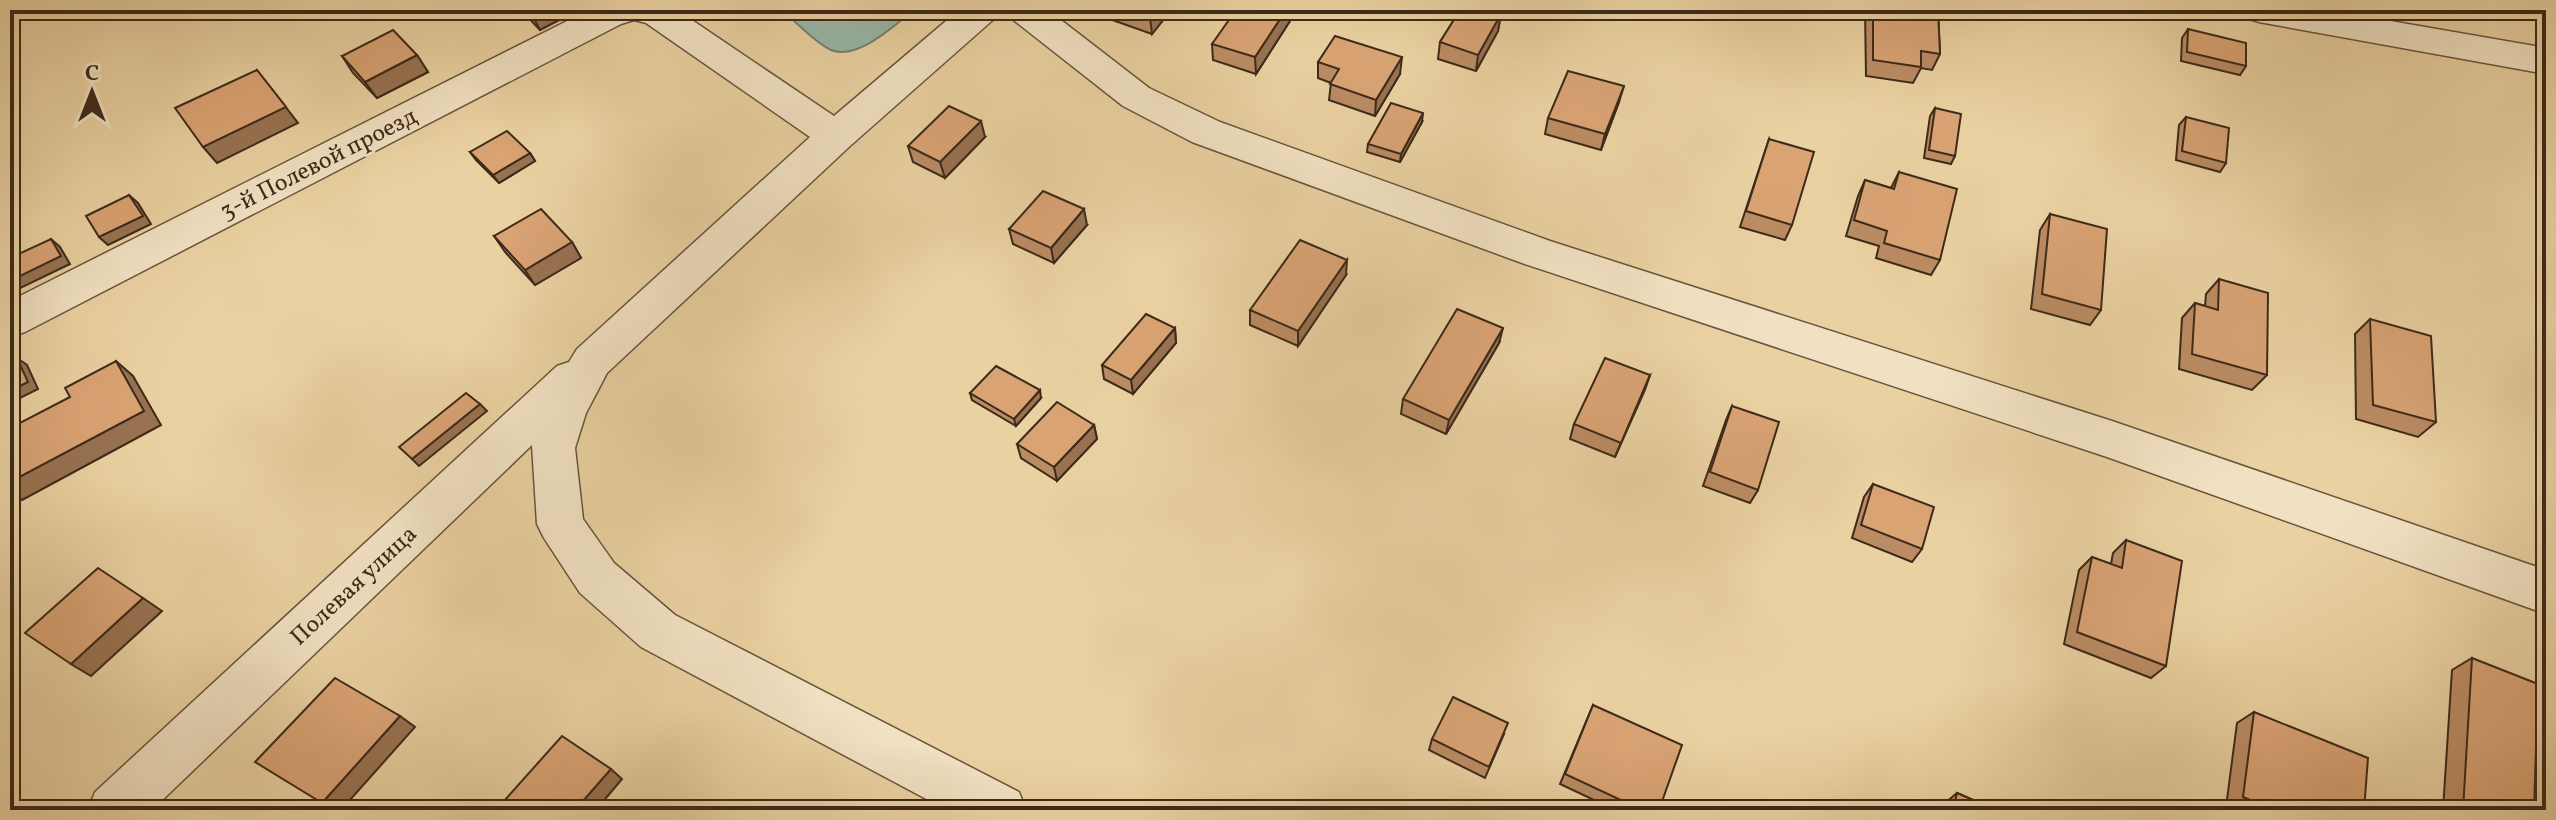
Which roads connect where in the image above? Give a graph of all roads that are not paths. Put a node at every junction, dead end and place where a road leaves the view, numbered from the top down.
1 (628, 10) edge
2 (640, 10) edge
3 (982, 10) edge
4 (1024, 10) edge
5 (2259, 10) edge
6 (2546, 61) edge
7 (836, 136) junction
8 (10, 320) edge
9 (592, 361) junction
10 (2546, 592) edge
11 (114, 810) edge
12 (1000, 810) edge

1 - 8 street, 3-й Полевой проезд
2 - 7 street
3 - 7 street, Полевая улица
4 - 10 street
5 - 6 street
7 - 9 street, Полевая улица
9 - 11 street, Полевая улица
9 - 12 street

